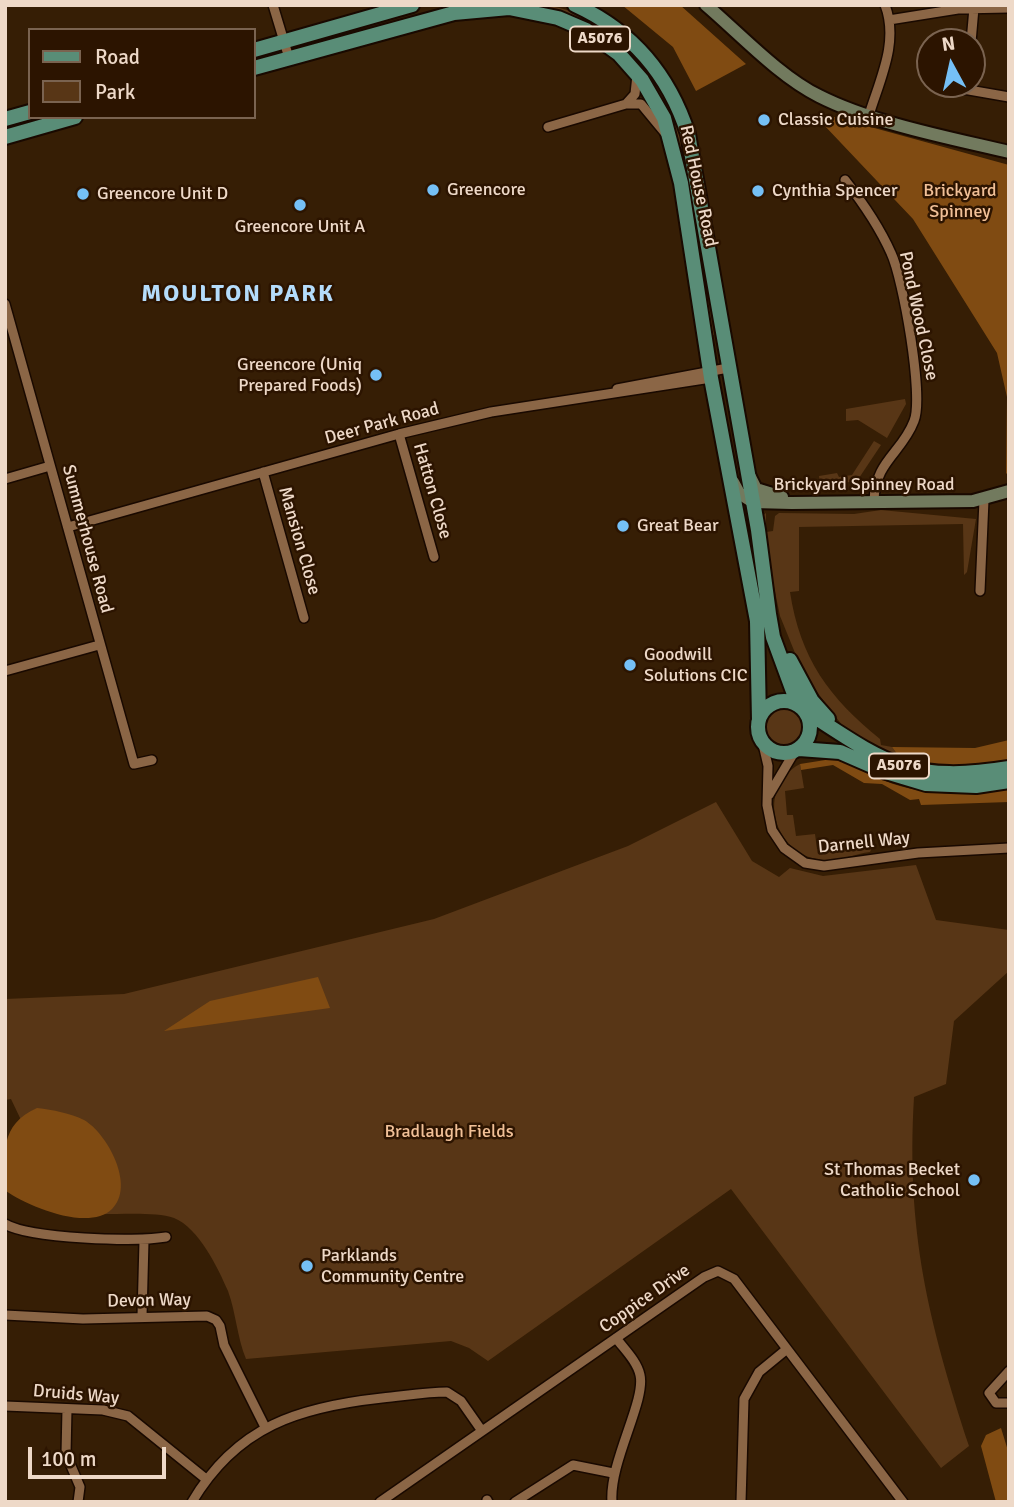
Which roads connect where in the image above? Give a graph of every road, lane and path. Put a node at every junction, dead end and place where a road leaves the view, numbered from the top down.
1 (273, 5) edge
2 (412, 5) edge
3 (575, 5) edge
4 (706, 5) edge
5 (885, 5) edge
6 (974, 8) junction
7 (1009, 8) edge
8 (889, 20) junction
9 (972, 28) edge
10 (284, 41) junction
11 (256, 49) edge
12 (289, 58) junction
13 (256, 67) edge
14 (637, 73) junction
15 (986, 92) edge
16 (1009, 97) edge
17 (626, 104) junction
18 (28, 113) edge
19 (869, 115) junction
20 (5, 119) edge
21 (68, 119) edge
22 (548, 127) dead end
23 (5, 137) edge
24 (672, 144) junction
25 (1009, 152) edge
26 (845, 180) dead end
27 (5, 304) edge
28 (7, 318) edge
29 (716, 372) junction
30 (399, 434) junction
31 (50, 466) junction
32 (748, 471) junction
33 (263, 472) junction
34 (730, 477) junction
35 (5, 479) edge
36 (1009, 491) edge
37 (772, 496) junction
38 (749, 498) junction
39 (873, 500) junction
40 (984, 500) junction
41 (813, 502) junction
42 (736, 512) junction
43 (68, 527) junction
44 (434, 557) dead end
45 (979, 591) dead end
46 (769, 614) junction
47 (304, 618) dead end
48 (99, 645) junction
49 (5, 671) edge
50 (801, 707) junction
51 (759, 720) junction
52 (762, 740) junction
53 (852, 741) junction
54 (797, 750) junction
55 (152, 760) dead end
56 (1009, 768) edge
57 (1009, 781) edge
58 (768, 797) junction
59 (1009, 848) edge
60 (5, 1224) edge
61 (166, 1237) dead end
62 (144, 1241) junction
63 (5, 1315) edge
64 (142, 1316) junction
65 (616, 1338) junction
66 (787, 1349) junction
67 (1009, 1371) edge
68 (1009, 1403) edge
69 (5, 1406) edge
70 (67, 1409) junction
71 (265, 1427) junction
72 (482, 1431) junction
73 (613, 1473) junction
74 (206, 1479) junction
75 (78, 1502) edge
76 (192, 1502) edge
77 (380, 1502) edge
78 (515, 1502) edge
79 (612, 1502) edge
80 (741, 1502) edge
81 (904, 1502) edge

1 - 10 street
2 - 10 main road
3 - 29 main road
4 - 19 street
5 - 8 street
6 - 7 street
6 - 8 street
6 - 9 street
8 - 19 street
10 - 11 main road
10 - 12 street
12 - 13 main road, Red House Road / A5076
12 - 14 main road, Red House Road / A5076
14 - 17 street
14 - 24 main road, Red House Road / A5076
15 - 16 street
17 - 22 street
17 - 24 street
18 - 20 main road
19 - 25 street
21 - 23 main road
24 - 29 main road, Red House Road / A5076
26 - 39 street, Pond Wood Close
27 - 28 street, Summerhouse Road
28 - 31 street, Summerhouse Road
29 - 30 street, Deer Park Road
29 - 32 main road
29 - 34 main road, Red House Road / A5076
30 - 33 street, Deer Park Road
30 - 44 street, Hatton Close
31 - 35 street
31 - 43 street, Summerhouse Road
32 - 37 street
32 - 38 main road
33 - 43 street, Deer Park Road
33 - 47 street, Mansion Close
34 - 38 street
34 - 42 main road, Red House Road / A5076
36 - 40 street, Brickyard Spinney Road
37 - 38 street
37 - 41 street
38 - 41 street, Brickyard Spinney Road
38 - 42 street
38 - 46 main road
39 - 40 street, Brickyard Spinney Road
39 - 41 street, Brickyard Spinney Road
40 - 45 street
42 - 51 main road, Red House Road / A5076
43 - 48 street, Summerhouse Road
46 - 50 main road
46 - 53 main road
48 - 49 street
48 - 55 street, Summerhouse Road
50 - 51 main road
50 - 53 main road, A5076
50 - 54 main road
51 - 52 main road
52 - 54 main road
52 - 58 street, Darnell Way
53 - 56 main road, A5076
54 - 57 main road
54 - 58 street
58 - 59 street, Darnell Way
60 - 62 street
61 - 62 street
62 - 64 street
63 - 64 street, Devon Way
64 - 71 street, Devon Way
65 - 66 street, Coppice Drive
65 - 72 street, Coppice Drive
65 - 73 street
66 - 80 street
66 - 81 street, Coppice Drive
67 - 68 street
69 - 70 street, Druids Way
70 - 74 street, Druids Way
70 - 75 street
71 - 72 street
71 - 74 street
72 - 77 street, Coppice Drive
73 - 78 street
73 - 79 street
74 - 76 street

